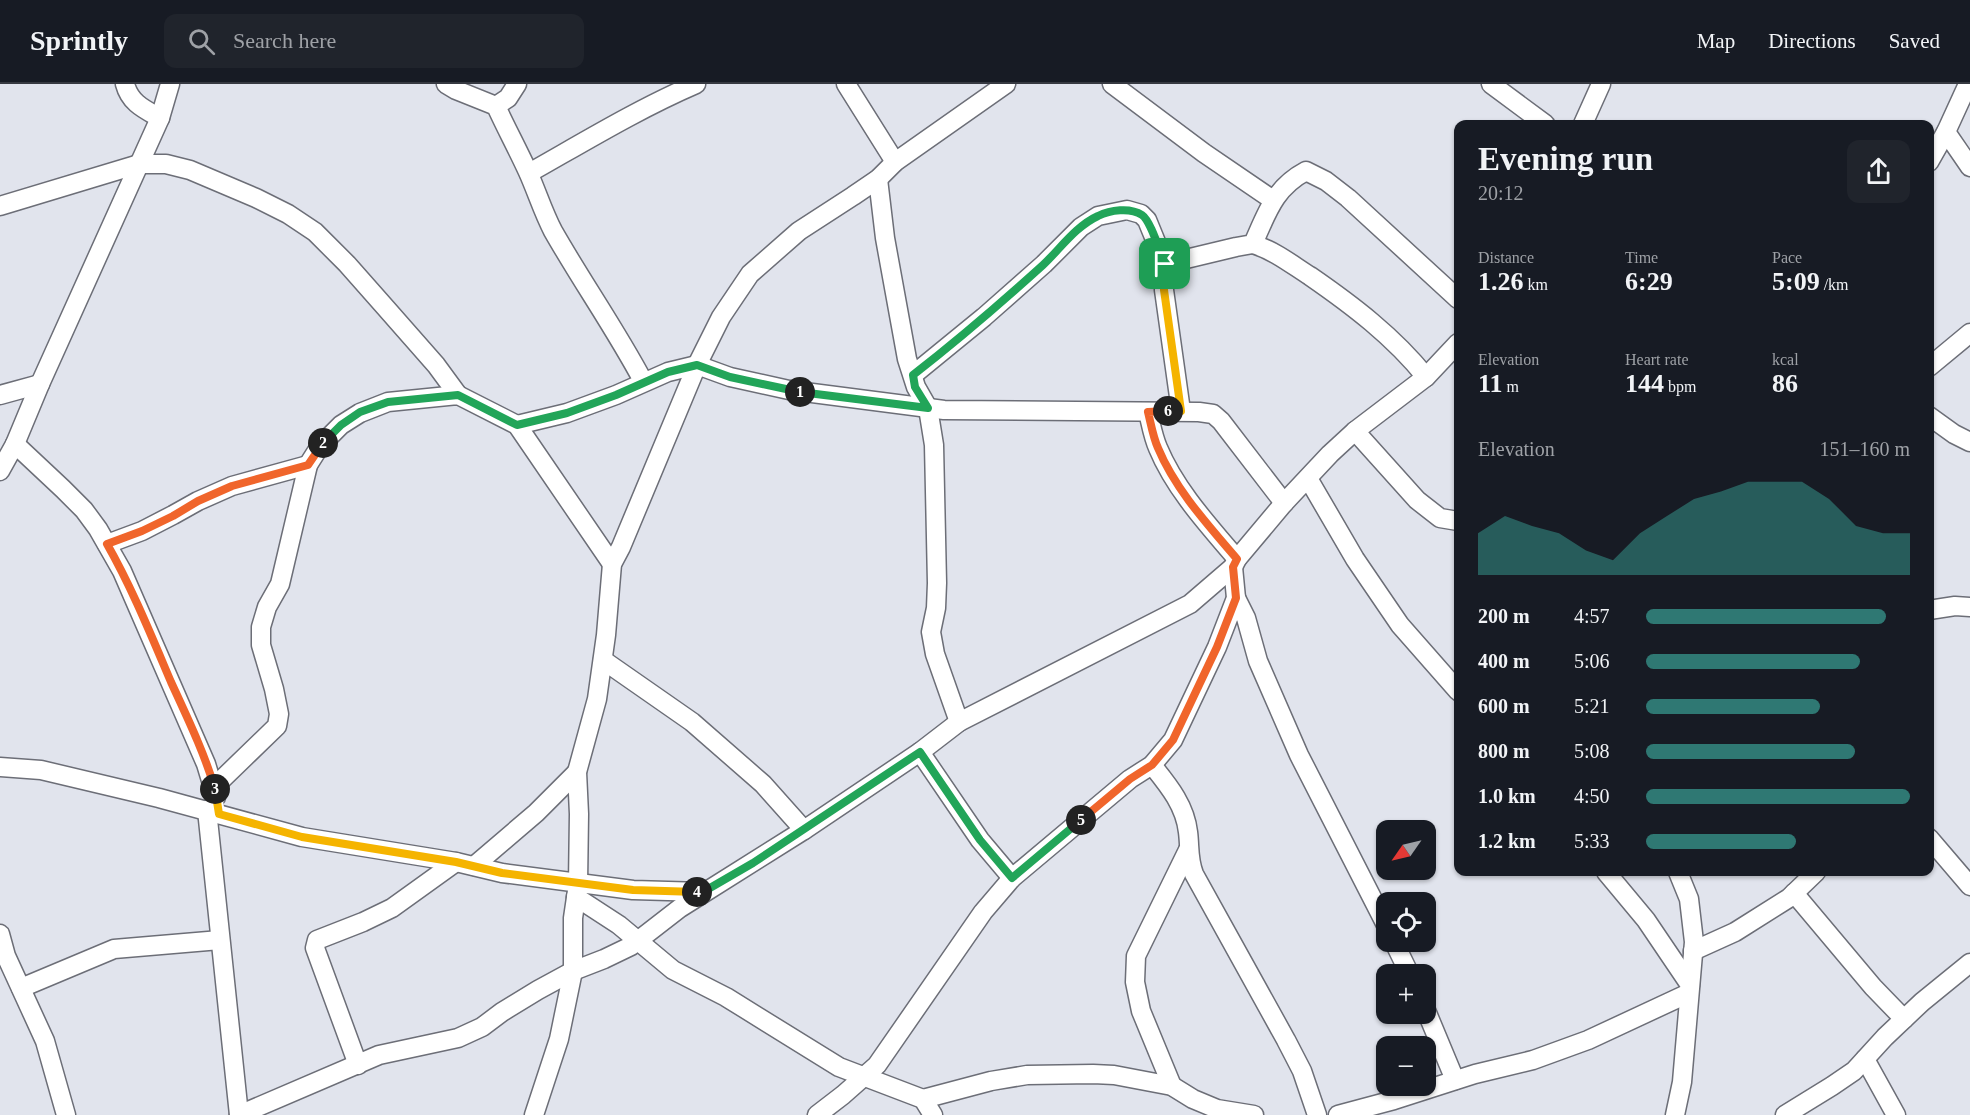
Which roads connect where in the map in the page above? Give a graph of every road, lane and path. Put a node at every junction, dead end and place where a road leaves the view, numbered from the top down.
1 (125, 84) edge
2 (170, 84) edge
3 (446, 84) edge
4 (517, 84) edge
5 (696, 84) edge
6 (846, 84) edge
7 (1006, 84) edge
8 (1112, 84) edge
9 (1491, 84) edge
10 (1601, 84) edge
11 (1968, 84) edge
12 (496, 106) junction
13 (160, 118) junction
14 (1540, 120) edge
15 (1585, 120) edge
16 (1946, 132) junction
17 (1934, 153) edge
18 (895, 162) junction
19 (139, 164) junction
20 (1970, 167) edge
21 (529, 173) junction
22 (878, 179) junction
23 (1273, 200) junction
24 (0, 206) edge
25 (1253, 244) junction
26 (1165, 264) junction
27 (1454, 295) edge
28 (1970, 333) edge
29 (1454, 348) edge
30 (1934, 363) edge
31 (697, 365) junction
32 (913, 375) junction
33 (1426, 377) junction
34 (643, 381) junction
35 (40, 384) junction
36 (0, 395) edge
37 (458, 395) junction
38 (928, 408) junction
39 (1181, 411) junction
40 (1148, 412) junction
41 (1934, 420) edge
42 (517, 425) junction
43 (1355, 431) junction
44 (1970, 442) edge
45 (15, 444) junction
46 (308, 465) junction
47 (0, 471) edge
48 (1309, 480) junction
49 (1284, 503) junction
50 (1454, 520) edge
51 (107, 544) junction
52 (1235, 563) junction
53 (612, 564) junction
54 (1236, 598) junction
55 (1970, 607) edge
56 (1934, 609) edge
57 (603, 660) junction
58 (1454, 682) edge
59 (959, 722) junction
60 (920, 752) junction
61 (1152, 765) junction
62 (0, 767) edge
63 (577, 772) junction
64 (214, 788) junction
65 (213, 812) junction
66 (804, 830) junction
67 (1934, 844) edge
68 (1188, 850) junction
69 (465, 864) junction
70 (1609, 876) edge
71 (1680, 876) edge
72 (1812, 876) edge
73 (1012, 878) junction
74 (1970, 886) edge
75 (577, 891) junction
76 (703, 892) junction
77 (1794, 893) junction
78 (1376, 906) edge
79 (0, 934) edge
80 (220, 940) junction
81 (638, 940) junction
82 (1693, 951) junction
83 (1970, 963) edge
84 (573, 971) junction
85 (21, 988) junction
86 (1690, 989) junction
87 (1904, 1019) junction
88 (1432, 1024) edge
89 (1864, 1059) junction
90 (358, 1065) junction
91 (866, 1076) junction
92 (1455, 1080) junction
93 (1172, 1086) junction
94 (923, 1099) junction
95 (1218, 1112) edge
96 (66, 1115) edge
97 (239, 1115) edge
98 (534, 1115) edge
99 (817, 1115) edge
100 (933, 1115) edge
101 (1254, 1115) edge
102 (1317, 1115) edge
103 (1338, 1115) edge
104 (1675, 1115) edge
105 (1785, 1115) edge
106 (1896, 1115) edge

1 - 13 street
2 - 13 street
3 - 12 street
4 - 12 street
5 - 21 street
6 - 18 street
7 - 18 street
8 - 23 street
9 - 14 street
10 - 15 street
11 - 16 street
12 - 21 street
13 - 19 street
16 - 17 street
16 - 20 street
18 - 22 street
19 - 24 street
19 - 35 street
19 - 37 street
21 - 34 street
22 - 31 street
22 - 32 street
23 - 25 street
23 - 27 street
25 - 26 street
25 - 33 street
26 - 32 street
26 - 39 street
28 - 30 street
29 - 33 street
31 - 34 street
31 - 38 street
31 - 53 street
32 - 38 street
33 - 43 street
34 - 42 street
35 - 36 street
35 - 45 street
37 - 42 street
37 - 46 street
38 - 40 street
38 - 59 street
39 - 40 street
39 - 49 street
40 - 52 street
41 - 44 street
42 - 53 street
43 - 48 street
43 - 50 street
45 - 47 street
45 - 51 street
46 - 51 street
46 - 64 street
48 - 49 street
48 - 58 street
49 - 52 street
51 - 64 street
52 - 54 street
52 - 59 street
53 - 57 street
54 - 61 street
54 - 78 street
55 - 56 street
57 - 63 street
57 - 66 street
59 - 60 street
60 - 66 street
60 - 73 street
61 - 68 street
61 - 73 street
62 - 65 street
63 - 69 street
63 - 75 street
64 - 65 street
65 - 69 street
65 - 80 street
66 - 76 street
67 - 74 street
68 - 93 street
68 - 102 street
69 - 75 street
69 - 90 street
70 - 86 street
71 - 82 street
72 - 77 street
73 - 91 street
75 - 76 street
75 - 81 street
75 - 84 street
76 - 81 street
77 - 82 street
77 - 87 street
79 - 85 street
80 - 85 street
80 - 97 street
81 - 84 street
81 - 91 street
82 - 86 street
83 - 87 street
84 - 90 street
84 - 98 street
85 - 96 street
86 - 92 street
86 - 104 street
87 - 89 street
88 - 92 street
89 - 105 street
89 - 106 street
90 - 97 street
91 - 94 street
91 - 99 street
92 - 103 street
93 - 94 street
93 - 95 street
94 - 100 street
95 - 101 street

